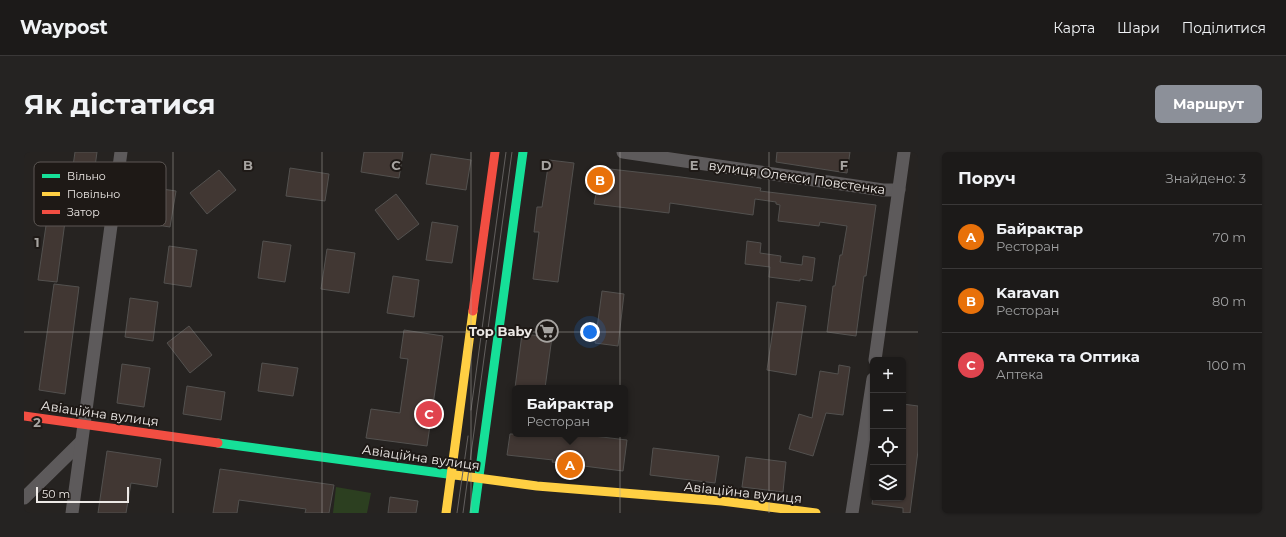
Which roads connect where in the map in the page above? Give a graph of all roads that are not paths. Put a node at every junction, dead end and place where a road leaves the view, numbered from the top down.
1 (121, 152) edge
2 (495, 152) edge
3 (523, 152) edge
4 (623, 152) edge
5 (904, 152) edge
6 (120, 162) edge
7 (899, 190) junction
8 (111, 226) edge
9 (875, 357) edge
10 (871, 393) edge
11 (24, 416) edge
12 (84, 424) junction
13 (81, 442) junction
14 (452, 474) junction
15 (478, 478) junction
16 (24, 498) edge
17 (72, 513) edge
18 (446, 513) edge
19 (474, 513) edge
20 (816, 513) edge
21 (852, 513) edge

1 - 6 street
2 - 14 main road
3 - 15 main road
4 - 7 street, вулиця Олекси Повстенка
5 - 7 street
7 - 9 street
8 - 12 street
10 - 21 street
11 - 12 main road, Авіаційна вулиця
12 - 13 street
12 - 14 main road, Авіаційна вулиця
13 - 16 street
13 - 17 street
14 - 15 main road, Авіаційна вулиця
14 - 18 main road
15 - 19 main road
15 - 20 main road, Авіаційна вулиця

